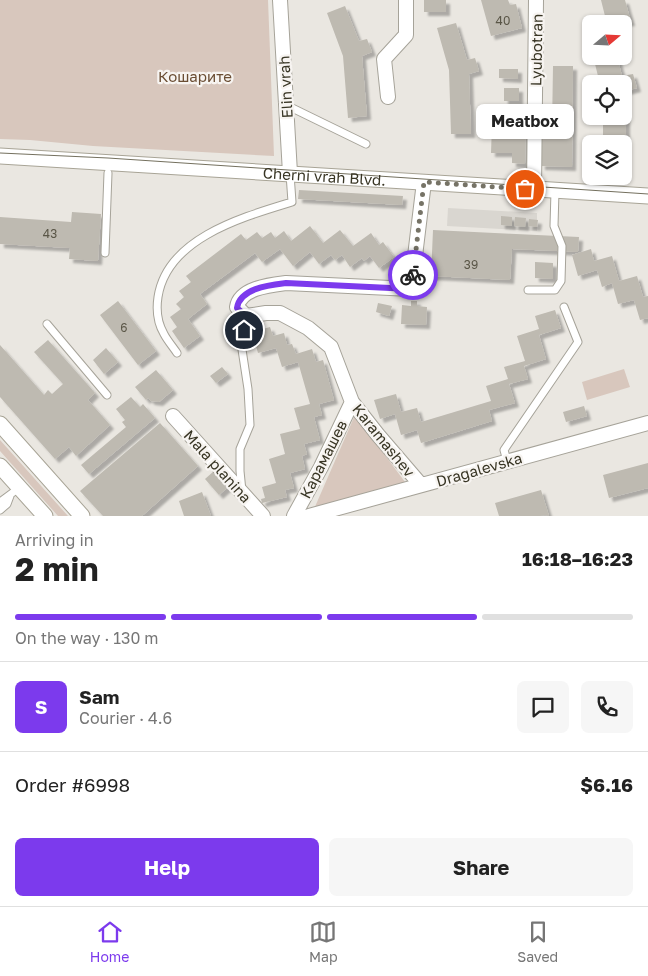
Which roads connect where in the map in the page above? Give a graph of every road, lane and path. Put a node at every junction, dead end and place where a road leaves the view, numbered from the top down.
1 (280, 0) edge
2 (406, 0) edge
3 (536, 0) edge
4 (388, 97) dead end
5 (286, 105) junction
6 (366, 144) dead end
7 (0, 156) edge
8 (108, 173) dead end
9 (290, 173) junction
10 (424, 182) junction
11 (534, 190) junction
12 (556, 191) junction
13 (648, 196) edge
14 (105, 253) dead end
15 (528, 290) dead end
16 (564, 307) dead end
17 (246, 316) junction
18 (47, 324) dead end
19 (177, 352) dead end
20 (107, 395) dead end
21 (352, 402) junction
22 (174, 416) dead end
23 (648, 423) edge
24 (0, 424) edge
25 (507, 461) junction
26 (0, 466) edge
27 (421, 485) junction
28 (15, 492) junction
29 (243, 494) junction
30 (0, 502) edge
31 (0, 510) edge
32 (45, 516) edge
33 (82, 516) edge
34 (263, 516) edge
35 (294, 516) edge
36 (310, 516) edge

1 - 5 street, Elin vrah
2 - 4 street
3 - 11 street, Lyubotran
5 - 6 lane
5 - 9 street, Elin vrah
7 - 9 main road, Cherni vrah Blvd.
8 - 14 lane
9 - 10 main road, Cherni vrah Blvd.
9 - 19 lane
10 - 11 main road, Cherni vrah Blvd.
10 - 17 street
11 - 12 main road, Cherni vrah Blvd.
12 - 13 main road, Cherni vrah Blvd.
12 - 15 lane
16 - 25 lane
17 - 21 street, Karamashev
17 - 29 lane
18 - 20 lane
21 - 27 street, Karamashev
21 - 35 street, Карамашев
22 - 29 street, Mala planina
23 - 25 street, Dragalevska
24 - 33 main road
25 - 27 street, Dragalevska
26 - 28 main road
27 - 36 street, Dragalevska
28 - 30 lane
28 - 31 lane
28 - 32 main road
29 - 34 street, Mala planina

